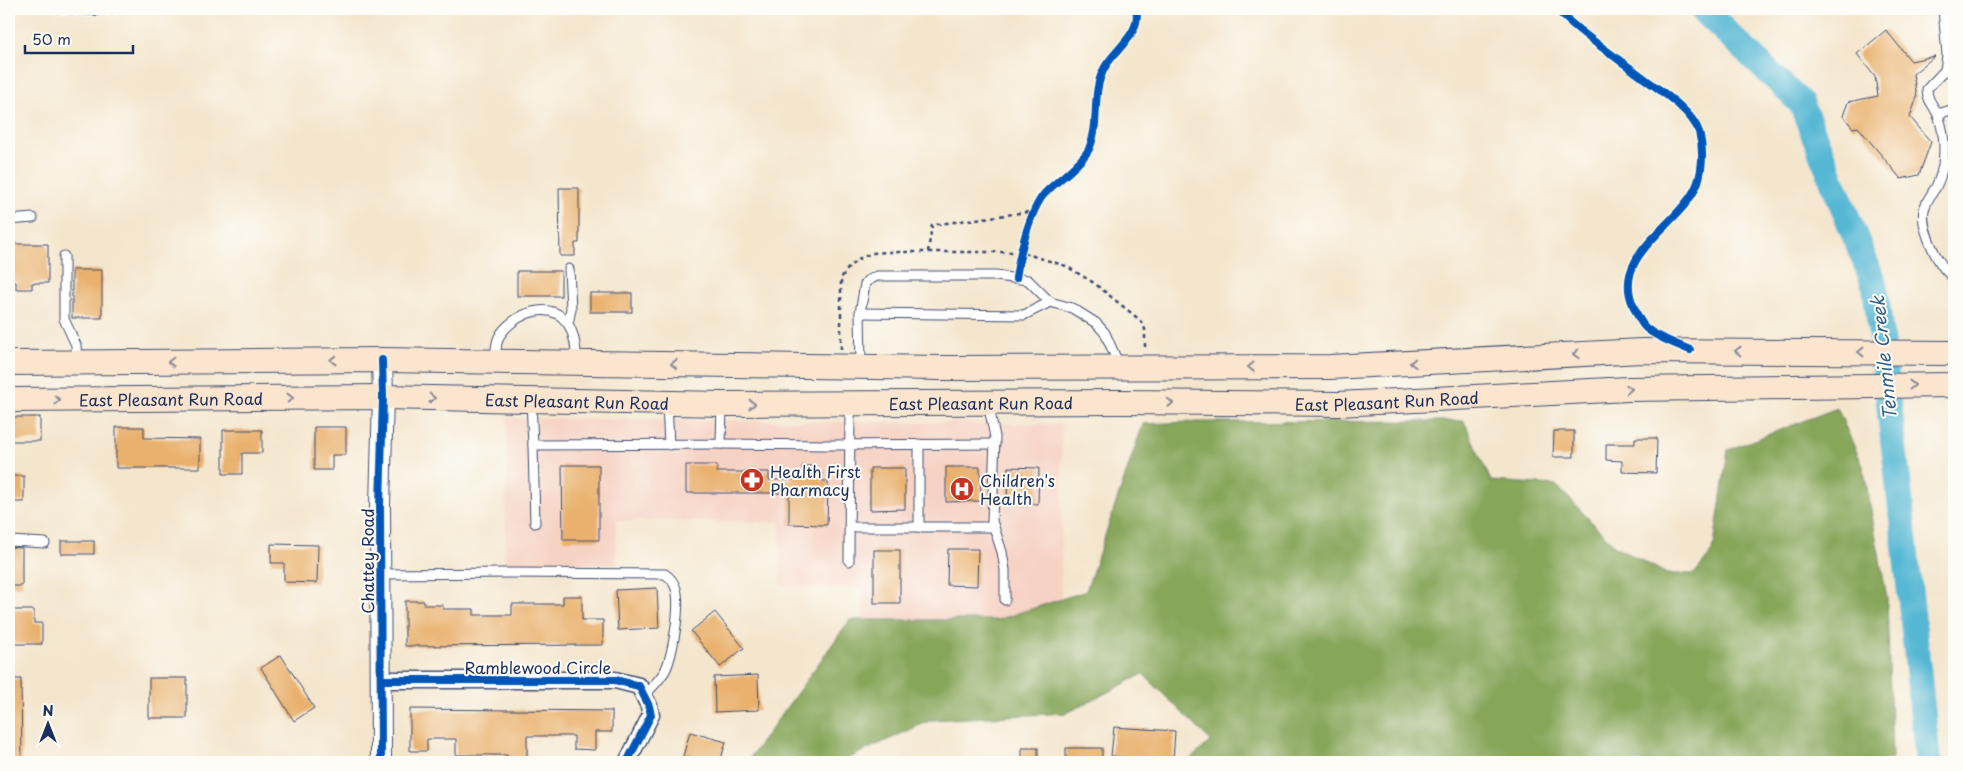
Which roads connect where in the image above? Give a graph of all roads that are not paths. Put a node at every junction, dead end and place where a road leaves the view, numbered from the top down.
1 (1943, 9) edge
2 (1950, 44) edge
3 (1954, 109) edge
4 (1938, 114) junction
5 (32, 218) dead end
6 (9, 220) edge
7 (64, 256) dead end
8 (570, 269) dead end
9 (1954, 277) edge
10 (1050, 302) junction
11 (860, 314) junction
12 (568, 324) junction
13 (1950, 353) edge
14 (1518, 357) junction
15 (382, 360) junction
16 (77, 362) junction
17 (496, 362) junction
18 (9, 363) edge
19 (577, 363) junction
20 (723, 365) junction
21 (861, 367) junction
22 (1120, 368) junction
23 (1950, 384) edge
24 (1521, 394) junction
25 (384, 397) junction
26 (9, 400) edge
27 (531, 400) junction
28 (1121, 402) junction
29 (667, 403) junction
30 (850, 403) junction
31 (988, 403) junction
32 (722, 404) junction
33 (721, 444) junction
34 (850, 444) junction
35 (918, 444) junction
36 (995, 444) junction
37 (533, 445) junction
38 (669, 445) junction
39 (535, 523) dead end
40 (850, 527) junction
41 (919, 527) junction
42 (994, 527) junction
43 (9, 542) edge
44 (45, 543) dead end
45 (849, 561) dead end
46 (381, 574) junction
47 (1005, 600) dead end
48 (382, 680) junction
49 (644, 696) junction
50 (381, 762) edge
51 (627, 762) edge

1 - 2 lane
2 - 4 lane
3 - 4 lane
4 - 9 lane
5 - 6 lane
7 - 16 lane
8 - 12 lane
10 - 11 lane
10 - 11 lane
10 - 22 lane
11 - 21 lane
12 - 17 lane
12 - 19 lane
13 -> 14 main road
14 -> 22 main road
14 - 24 main road
15 -> 16 main road
15 - 17 main road
15 - 25 street, Chattey Road
16 - 18 main road
17 - 19 main road
20 -> 19 main road
20 - 21 main road
20 - 32 main road
21 - 22 main road
22 - 28 main road
24 -> 23 main road, East Pleasant Run Road
28 -> 24 main road, East Pleasant Run Road
26 -> 25 main road, East Pleasant Run Road
25 -> 27 main road, East Pleasant Run Road
25 - 46 street, Chattey Road
27 - 29 main road, East Pleasant Run Road
27 - 37 lane
28 - 31 main road, East Pleasant Run Road
29 - 32 main road, East Pleasant Run Road
29 - 38 lane
30 - 31 main road, East Pleasant Run Road
32 -> 30 main road, East Pleasant Run Road
30 - 34 lane
31 - 36 lane
32 - 33 lane
33 - 34 lane
33 - 38 lane
34 - 35 lane
34 - 40 lane
35 - 36 lane
35 - 41 lane
36 - 42 lane
37 - 38 lane
37 - 39 lane
40 - 41 lane
40 - 45 lane
41 - 42 lane
42 - 47 lane
43 - 44 lane
46 - 48 street, Chattey Road
46 - 49 lane
48 - 49 street, Ramblewood Circle
48 - 50 street, Chattey Road
49 - 51 street

